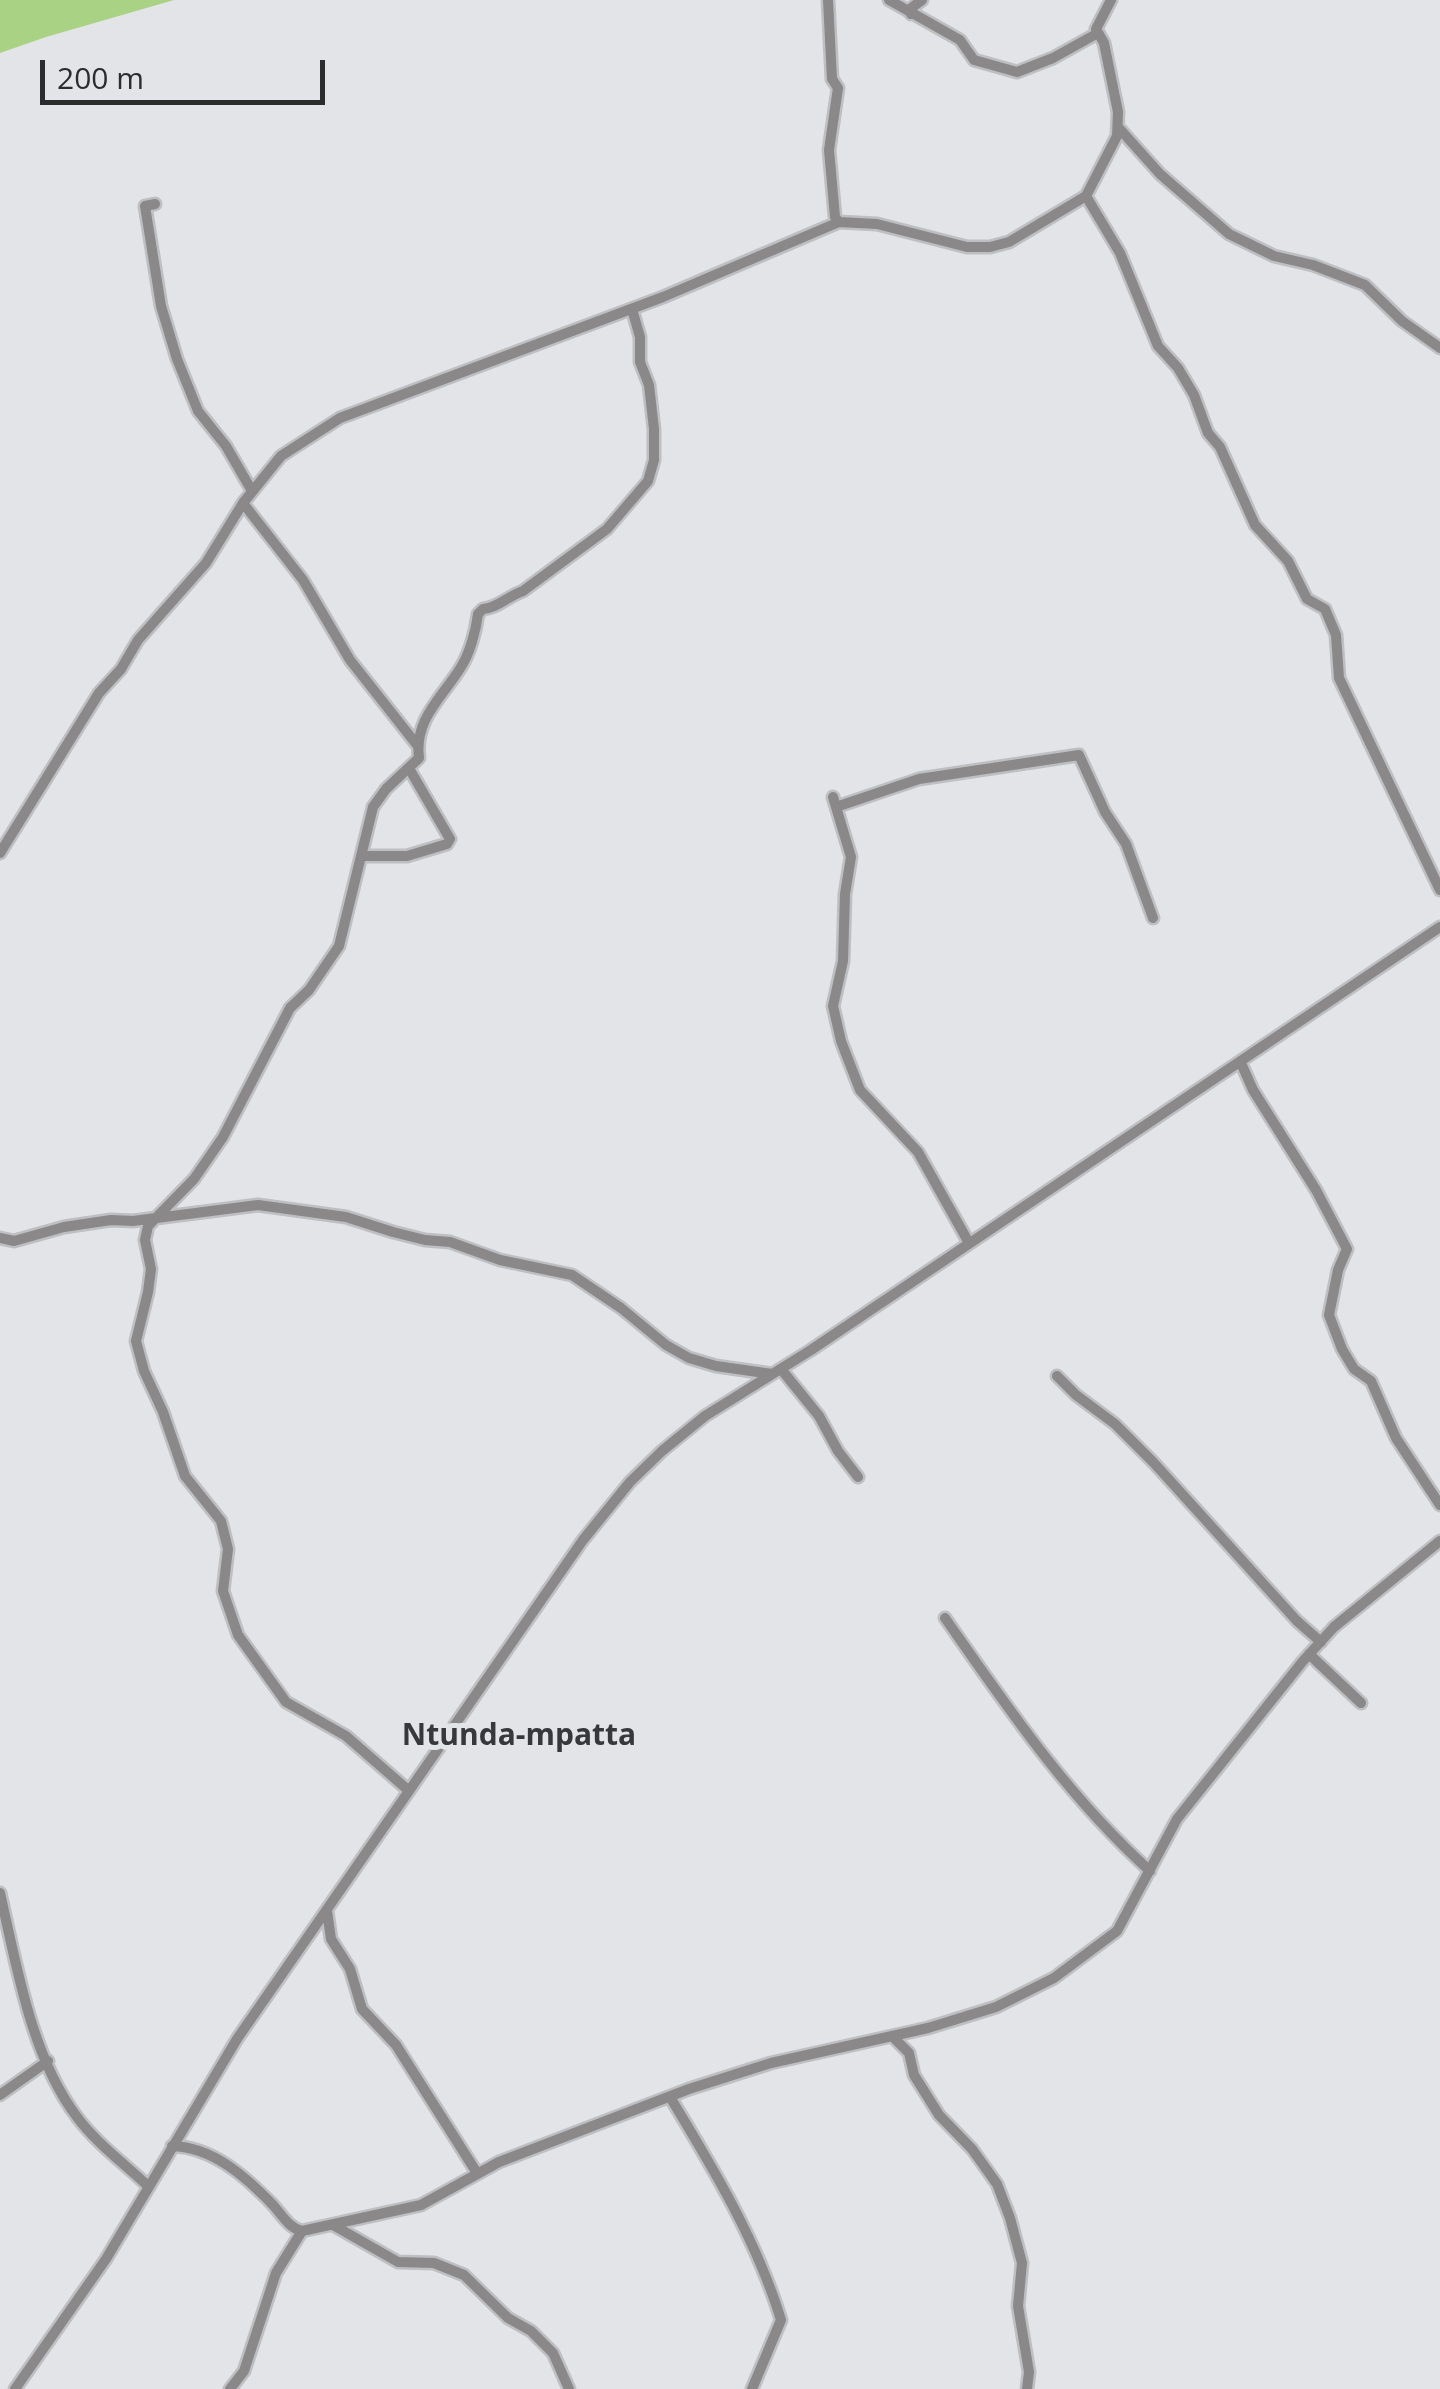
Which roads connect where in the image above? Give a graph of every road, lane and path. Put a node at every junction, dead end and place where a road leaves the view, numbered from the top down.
1 (828, 0) edge
2 (889, 0) edge
3 (922, 0) edge
4 (1111, 0) edge
5 (911, 14) junction
6 (1098, 33) junction
7 (1118, 127) junction
8 (1086, 196) junction
9 (155, 204) dead end
10 (839, 222) junction
11 (632, 309) junction
12 (1440, 348) edge
13 (252, 491) junction
14 (243, 503) junction
15 (417, 746) junction
16 (410, 770) junction
17 (0, 853) edge
18 (361, 856) junction
19 (1440, 890) edge
20 (1154, 918) dead end
21 (1440, 927) edge
22 (1241, 1063) junction
23 (154, 1218) junction
24 (0, 1238) edge
25 (969, 1244) junction
26 (777, 1372) junction
27 (1057, 1376) dead end
28 (858, 1477) dead end
29 (1440, 1506) edge
30 (1440, 1541) edge
31 (944, 1618) dead end
32 (1321, 1642) junction
33 (1309, 1654) junction
34 (1361, 1704) dead end
35 (408, 1790) junction
36 (1150, 1871) junction
37 (0, 1894) edge
38 (328, 1910) junction
39 (894, 2038) junction
40 (48, 2061) junction
41 (0, 2096) edge
42 (670, 2098) junction
43 (172, 2146) junction
44 (476, 2173) junction
45 (149, 2187) junction
46 (332, 2225) junction
47 (302, 2232) junction
48 (16, 2389) edge
49 (230, 2389) edge
50 (569, 2389) edge
51 (752, 2389) edge
52 (1027, 2389) edge

1 - 10 street
2 - 5 street
3 - 5 street
4 - 6 street
5 - 6 street
6 - 7 street
7 - 8 street
7 - 12 street
8 - 10 street
8 - 19 street
9 - 13 street
10 - 11 street
11 - 13 street
11 - 15 street
13 - 14 street
14 - 15 street
14 - 17 street
15 - 16 street
16 - 18 street
16 - 18 street
18 - 23 street
20 - 25 street
21 - 22 street
22 - 25 street
22 - 29 street
23 - 24 street
23 - 26 street
23 - 35 street
25 - 26 street
26 - 28 street
26 - 35 street
27 - 32 street
30 - 32 street
31 - 36 street
32 - 33 street
33 - 34 street
33 - 36 street
35 - 38 street
36 - 39 street
37 - 40 street
38 - 43 street
38 - 44 street
39 - 42 street
39 - 52 street
40 - 41 street
40 - 45 street
42 - 44 street
42 - 51 street
43 - 45 street
43 - 47 street
44 - 46 street
45 - 48 street
46 - 47 street
46 - 50 street
47 - 49 street

